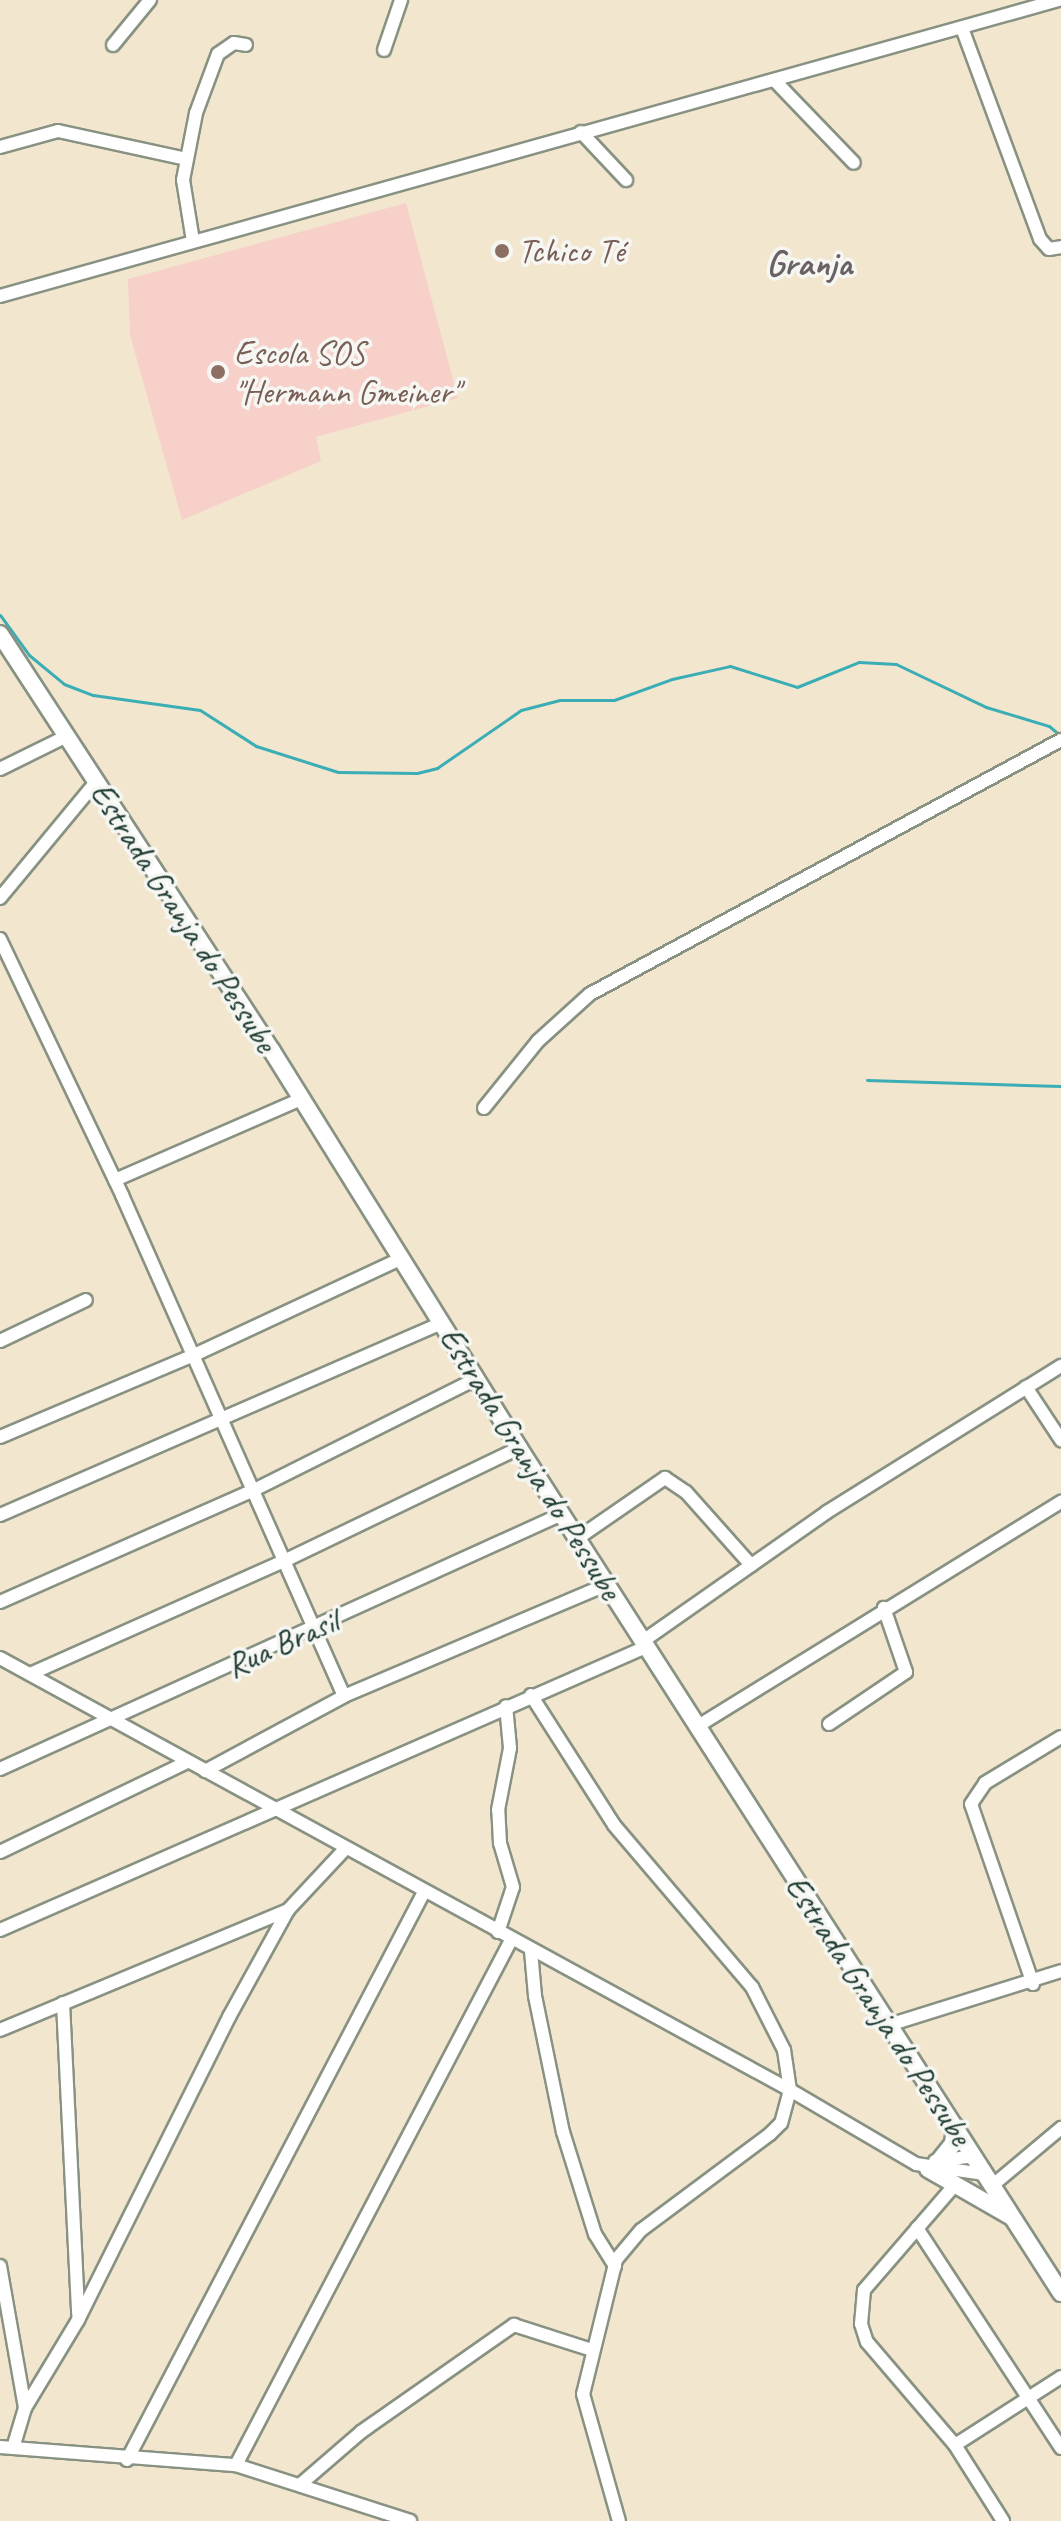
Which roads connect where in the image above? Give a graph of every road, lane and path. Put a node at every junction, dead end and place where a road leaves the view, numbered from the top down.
1 (150, 0) edge
2 (401, 0) edge
3 (1059, 0) edge
4 (962, 28) junction
5 (113, 45) dead end
6 (246, 45) dead end
7 (384, 50) dead end
8 (776, 82) junction
9 (581, 132) junction
10 (0, 147) edge
11 (186, 159) junction
12 (854, 163) dead end
13 (626, 180) dead end
14 (193, 241) junction
15 (1061, 247) edge
16 (0, 296) edge
17 (0, 634) edge
18 (65, 737) junction
19 (1061, 740) edge
20 (0, 769) edge
21 (96, 782) junction
22 (0, 898) edge
23 (0, 939) edge
24 (301, 1099) junction
25 (484, 1108) dead end
26 (115, 1180) junction
27 (402, 1258) junction
28 (86, 1300) dead end
29 (441, 1323) junction
30 (0, 1341) edge
31 (192, 1356) junction
32 (1061, 1366) edge
33 (476, 1379) junction
34 (1026, 1387) junction
35 (220, 1422) junction
36 (0, 1437) edge
37 (1061, 1440) edge
38 (519, 1448) junction
39 (252, 1491) junction
40 (1061, 1502) edge
41 (562, 1514) junction
42 (0, 1515) edge
43 (578, 1538) junction
44 (284, 1561) junction
45 (751, 1565) junction
46 (608, 1584) junction
47 (0, 1602) edge
48 (884, 1608) junction
49 (317, 1628) junction
50 (644, 1644) junction
51 (0, 1658) edge
52 (30, 1674) junction
53 (531, 1695) junction
54 (344, 1696) junction
55 (506, 1706) junction
56 (109, 1719) junction
57 (829, 1724) dead end
58 (698, 1726) junction
59 (1061, 1737) edge
60 (187, 1762) junction
61 (0, 1769) edge
62 (205, 1771) junction
63 (279, 1812) junction
64 (345, 1849) junction
65 (0, 1852) edge
66 (424, 1892) junction
67 (288, 1910) junction
68 (0, 1930) edge
69 (498, 1932) junction
70 (511, 1940) junction
71 (531, 1951) junction
72 (1061, 1971) edge
73 (1033, 1984) junction
74 (63, 2003) junction
75 (889, 2025) junction
76 (0, 2030) edge
77 (790, 2090) junction
78 (955, 2126) junction
79 (1061, 2128) edge
80 (973, 2156) junction
81 (928, 2165) junction
82 (989, 2179) junction
83 (953, 2187) junction
84 (1011, 2216) junction
85 (917, 2228) junction
86 (0, 2266) edge
87 (615, 2266) junction
88 (1061, 2293) edge
89 (78, 2320) junction
90 (592, 2350) junction
91 (1061, 2377) edge
92 (1026, 2397) junction
93 (25, 2408) junction
94 (955, 2445) junction
95 (7, 2448) edge
96 (1061, 2448) edge
97 (127, 2460) junction
98 (236, 2465) junction
99 (302, 2483) junction
100 (996, 2519) edge
101 (402, 2521) edge
102 (619, 2521) edge

1 - 5 street
2 - 7 street
3 - 4 street
4 - 8 street
4 - 15 street
6 - 11 street
8 - 9 street
8 - 12 street
9 - 13 street
9 - 14 street
10 - 11 street
11 - 14 street
14 - 16 street
17 - 18 main road, Estrada Granja do Pessube
18 - 20 street
18 - 21 main road, Estrada Granja do Pessube
19 - 25 street
21 - 22 street
21 - 24 main road, Estrada Granja do Pessube
23 - 26 street
24 - 26 street
24 - 27 main road, Estrada Granja do Pessube
26 - 31 street
27 - 29 main road, Estrada Granja do Pessube
27 - 31 street
28 - 30 street
29 - 33 main road, Estrada Granja do Pessube
29 - 35 street
31 - 35 street
31 - 36 street
32 - 34 street
33 - 38 main road, Estrada Granja do Pessube
33 - 39 street
34 - 37 street
34 - 45 street
35 - 39 street
35 - 42 street
38 - 41 main road, Estrada Granja do Pessube
38 - 44 street
39 - 44 street
39 - 47 street
40 - 48 street
41 - 43 main road, Estrada Granja do Pessube
41 - 49 street, Rua Brasil
43 - 45 street
43 - 46 main road, Estrada Granja do Pessube
44 - 49 street
44 - 52 street
45 - 50 street
46 - 50 main road, Estrada Granja do Pessube
46 - 54 street
48 - 57 street
48 - 58 street
49 - 54 street
49 - 56 street, Rua Brasil
50 - 53 street
50 - 58 main road, Estrada Granja do Pessube
51 - 52 street
52 - 56 street
53 - 55 street
53 - 77 street
54 - 62 street
55 - 63 street
55 - 69 street
56 - 60 street
56 - 61 street, Rua Brasil
58 - 75 main road, Estrada Granja do Pessube
59 - 73 street
60 - 62 street
60 - 65 street
62 - 63 street
63 - 64 street
63 - 68 street
64 - 66 street
64 - 67 street
66 - 69 street
66 - 97 street
67 - 74 street
67 - 89 street
69 - 70 street
70 - 71 street
70 - 98 street
71 - 77 street
71 - 87 street
72 - 73 street
73 - 75 street
74 - 76 street
74 - 89 street
75 - 78 main road, Estrada Granja do Pessube
77 - 81 street
77 - 87 street
78 - 80 main road, Estrada Granja do Pessube
78 - 81 main road
79 - 82 street
80 - 81 street
80 - 82 main road, Estrada Granja do Pessube
81 - 82 street
81 - 83 main road
82 - 84 main road, Estrada Granja do Pessube
83 - 84 main road
83 - 85 street
84 - 88 main road, Estrada Granja do Pessube
85 - 92 street
85 - 94 street
86 - 93 street
87 - 90 street
89 - 93 street
90 - 99 street
90 - 102 street
91 - 92 street
92 - 94 street
92 - 96 street
93 - 95 street
94 - 100 street
95 - 97 street
97 - 98 street
98 - 99 street
99 - 101 street

